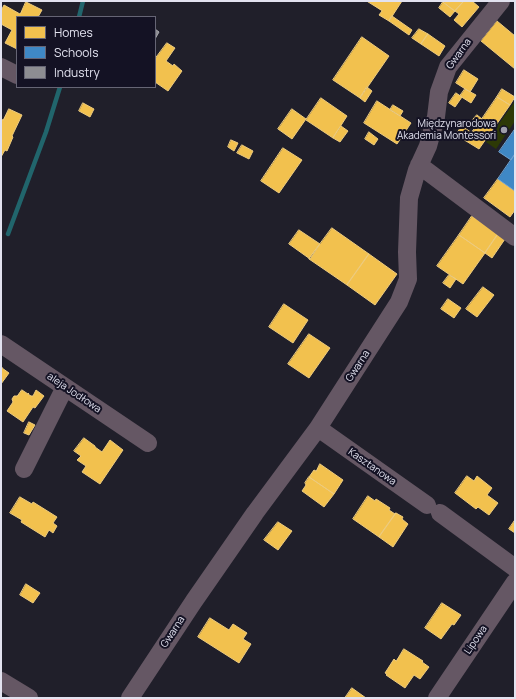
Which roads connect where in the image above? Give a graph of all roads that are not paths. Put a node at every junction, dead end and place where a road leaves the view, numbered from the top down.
1 (501, 1) edge
2 (1, 67) edge
3 (16, 74) edge
4 (419, 165) junction
5 (515, 237) edge
6 (1, 344) edge
7 (65, 387) junction
8 (318, 428) junction
9 (148, 443) dead end
10 (24, 469) dead end
11 (515, 568) edge
12 (515, 582) edge
13 (1, 681) edge
14 (29, 698) edge
15 (130, 698) edge
16 (437, 698) edge

1 - 4 street, Gwarna
2 - 3 street
4 - 5 street
4 - 8 street, Gwarna
6 - 7 street, aleja Jodłowa
7 - 9 street, aleja Jodłowa
7 - 10 street
8 - 11 street, Kasztanowa
8 - 15 street, Gwarna
12 - 16 street, Lipowa
13 - 14 street

